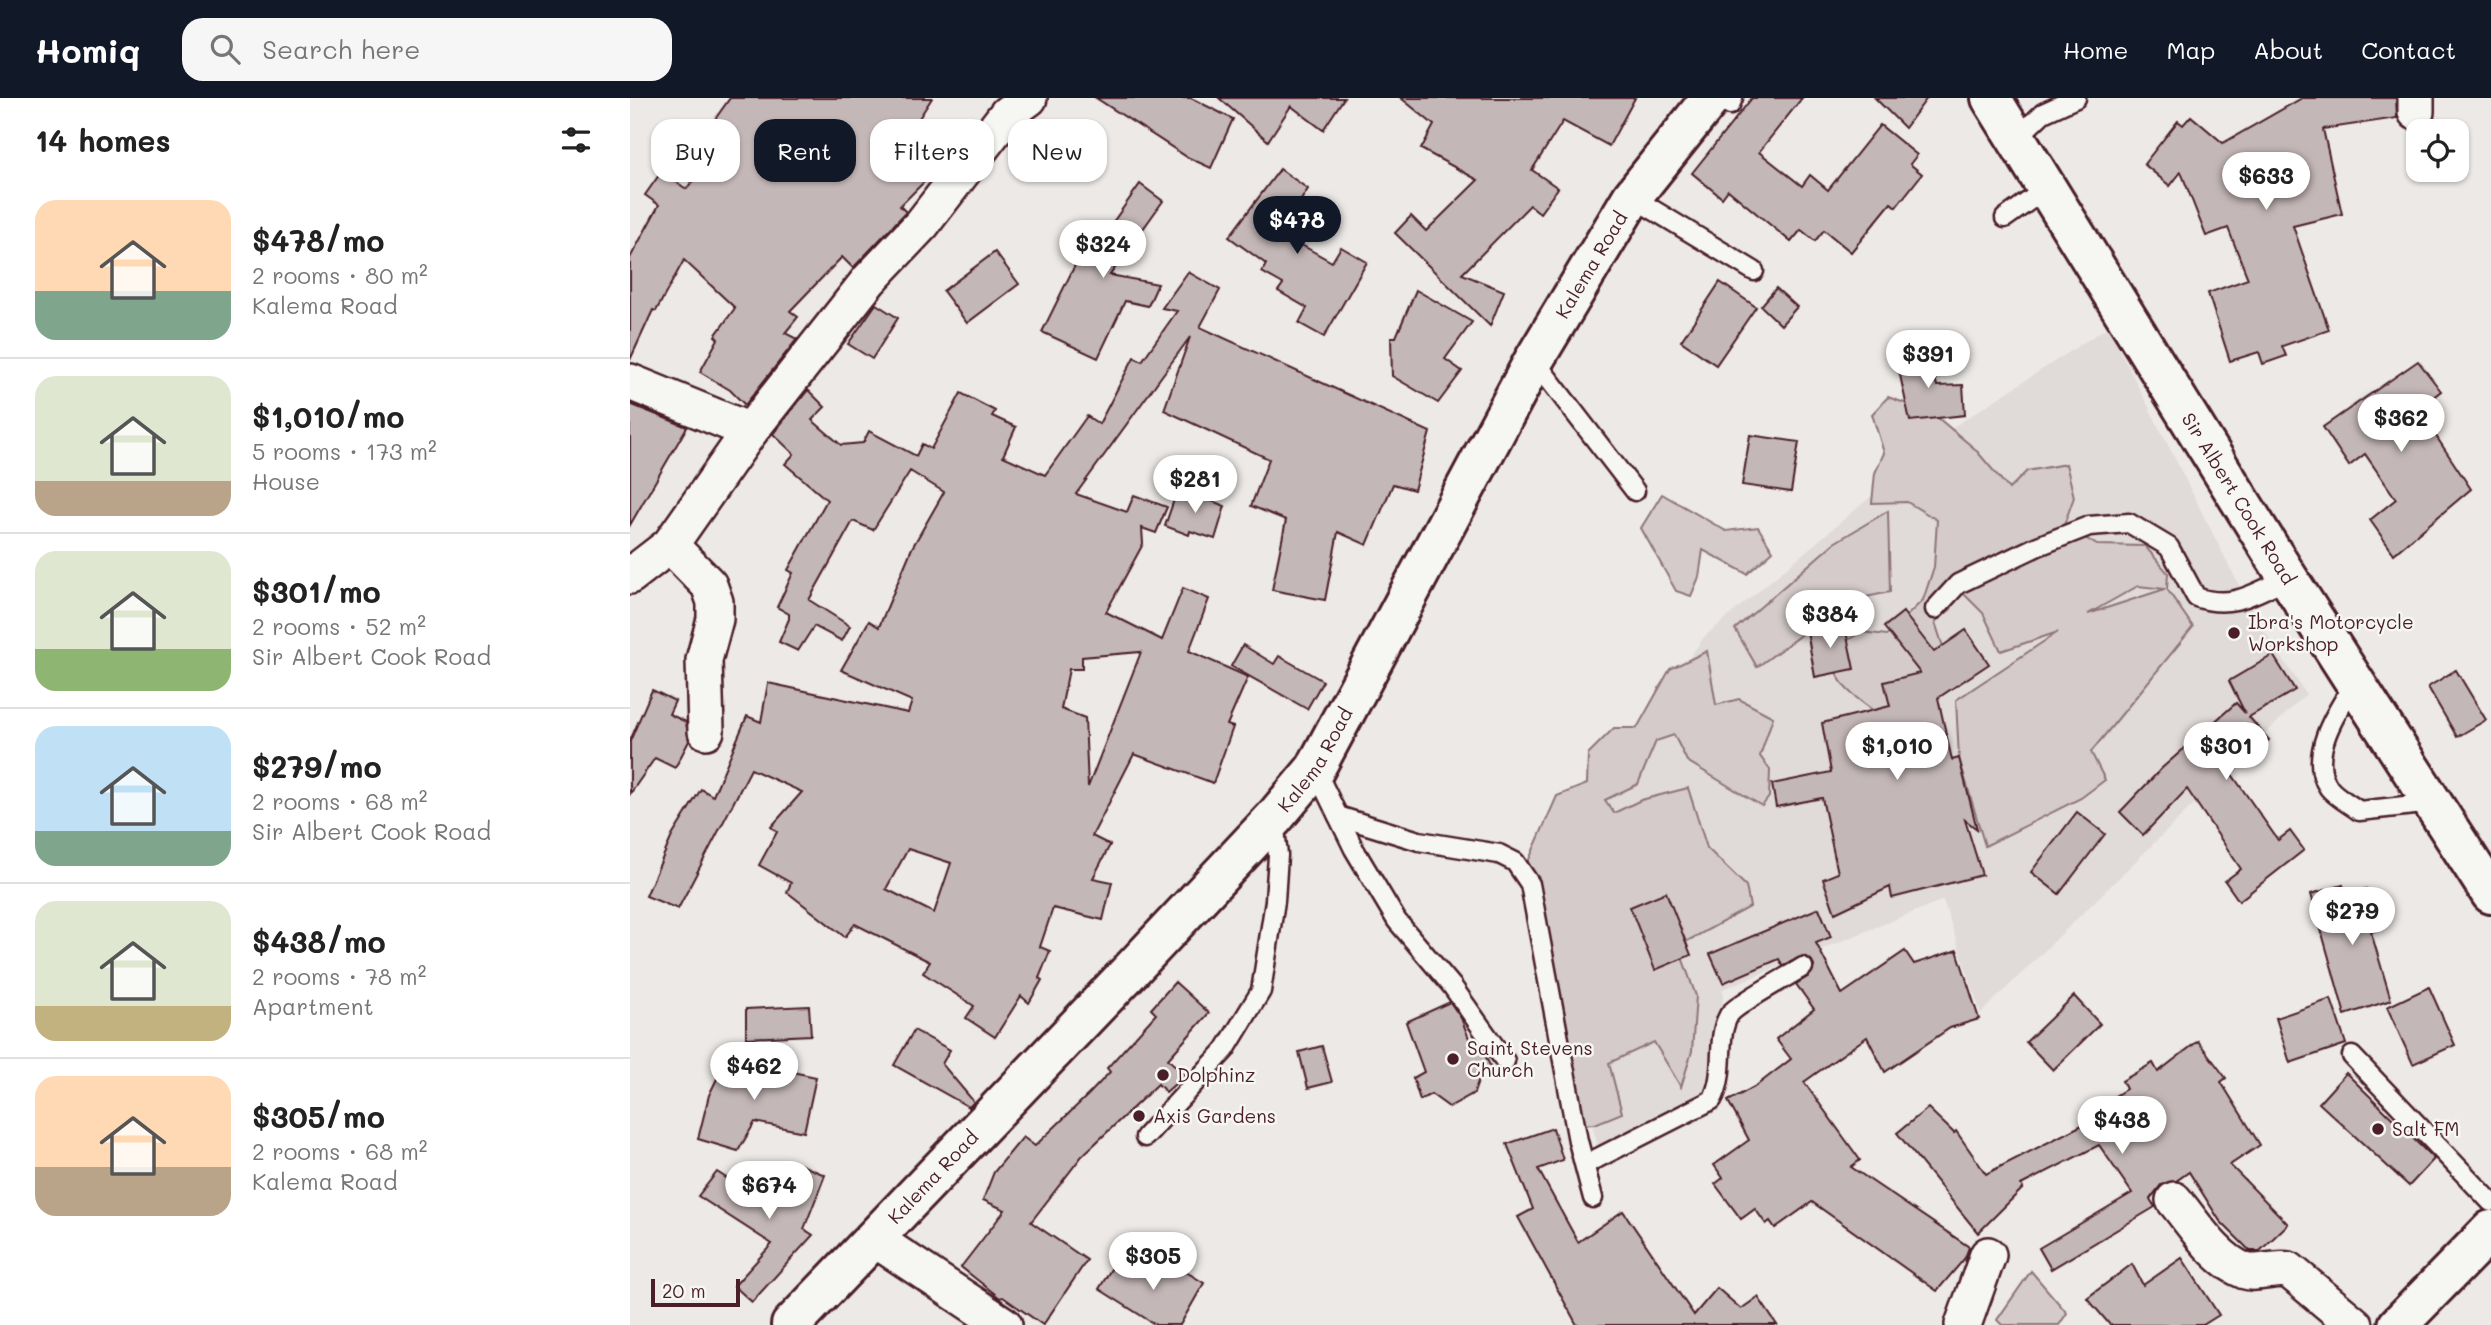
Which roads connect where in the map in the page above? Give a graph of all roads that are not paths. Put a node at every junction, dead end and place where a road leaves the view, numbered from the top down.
1 (1029, 98) edge
2 (1991, 98) edge
3 (2076, 98) edge
4 (1718, 101) edge
5 (2016, 139) junction
6 (2047, 188) junction
7 (1632, 197) junction
8 (2005, 218) dead end
9 (1754, 271) dead end
10 (1534, 360) junction
11 (630, 382) edge
12 (751, 432) junction
13 (1635, 491) dead end
14 (670, 545) junction
15 (630, 576) edge
16 (2288, 578) junction
17 (1935, 610) dead end
18 (2355, 682) junction
19 (706, 731) dead end
20 (1315, 769) junction
21 (2432, 803) junction
22 (1338, 817) junction
23 (1274, 818) junction
24 (2491, 894) edge
25 (1804, 967) dead end
26 (2352, 1056) dead end
27 (1505, 1061) dead end
28 (1145, 1137) dead end
29 (1586, 1164) junction
30 (1593, 1198) dead end
31 (2174, 1199) dead end
32 (2491, 1202) edge
33 (2491, 1230) edge
34 (876, 1240) junction
35 (1988, 1255) dead end
36 (792, 1325) edge
37 (1004, 1325) edge
38 (1963, 1325) edge
39 (2355, 1325) edge
40 (2398, 1325) edge

1 - 12 street
2 - 5 street, Sir Albert Cook Road
3 - 5 lane
4 - 7 street, Kalema Road
5 - 6 street, Sir Albert Cook Road
6 - 8 lane
6 - 16 street, Sir Albert Cook Road
7 - 9 lane
7 - 10 street, Kalema Road
10 - 13 lane
10 - 20 street, Kalema Road
11 - 12 street
12 - 14 street
14 - 15 street
14 - 19 street
16 - 17 lane
16 - 18 street, Sir Albert Cook Road
18 - 21 street, Sir Albert Cook Road
18 - 21 lane
20 - 22 lane
20 - 23 street, Kalema Road
21 - 24 street, Sir Albert Cook Road
22 - 27 lane
22 - 29 lane
23 - 28 lane
23 - 34 street, Kalema Road
25 - 29 lane
26 - 32 lane
29 - 30 lane
31 - 39 street
33 - 40 street
34 - 36 street, Kalema Road
34 - 37 street
35 - 38 street

